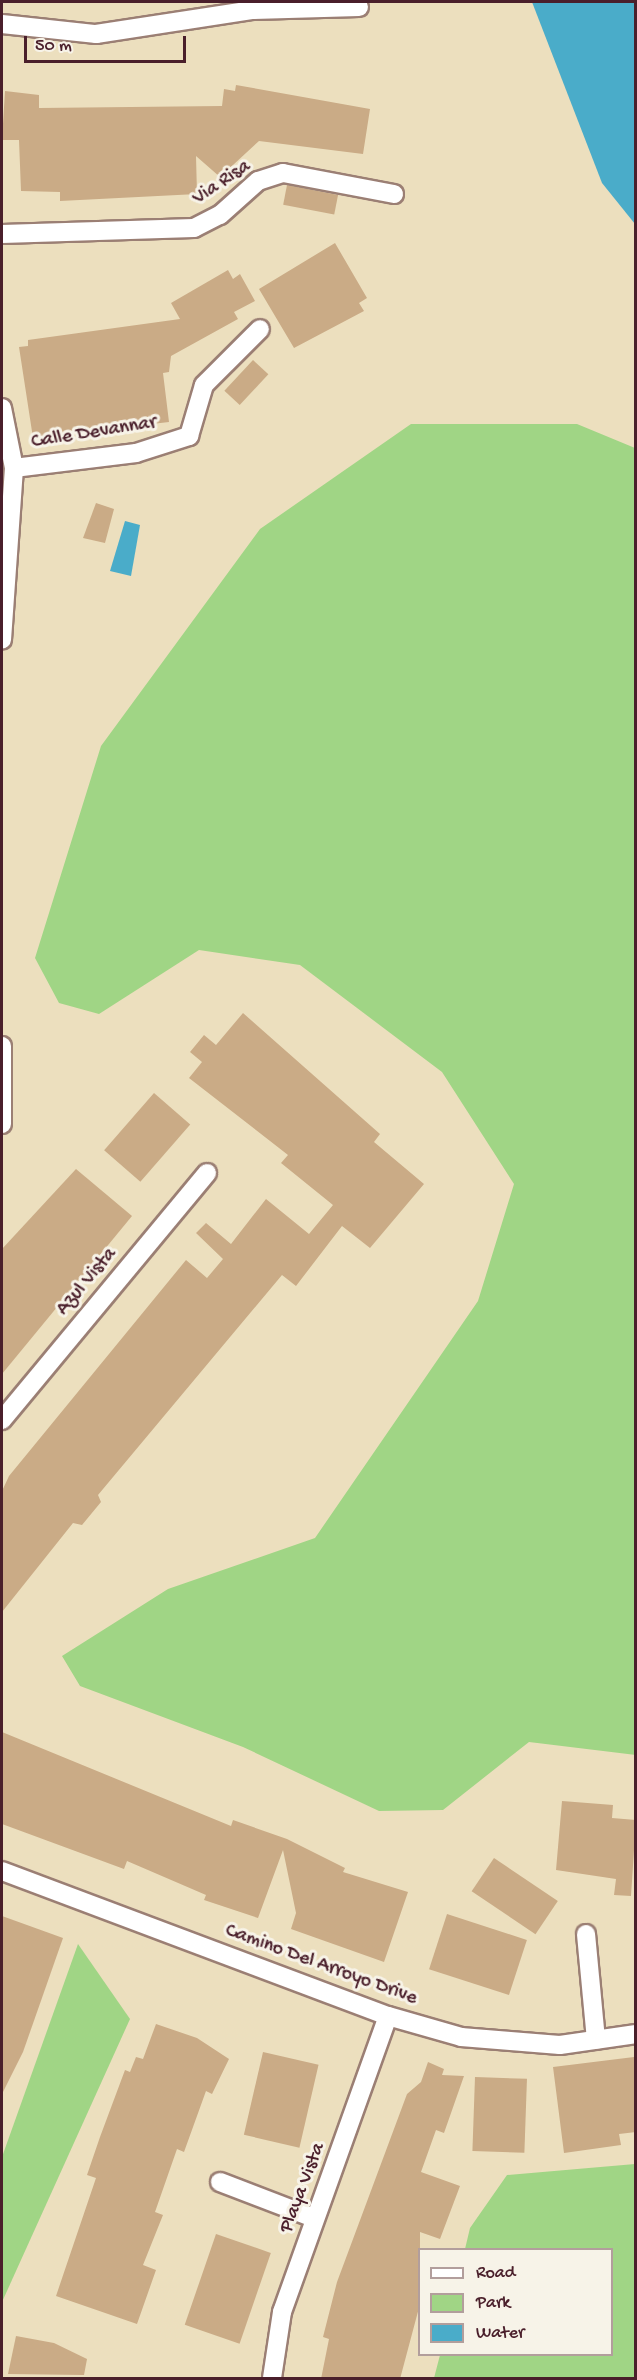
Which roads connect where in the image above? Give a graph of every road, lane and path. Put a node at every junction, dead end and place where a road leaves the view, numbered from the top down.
1 (360, 7) dead end
2 (2, 24) edge
3 (394, 194) dead end
4 (2, 234) edge
5 (260, 329) dead end
6 (2, 408) edge
7 (14, 468) junction
8 (2, 632) edge
9 (2, 640) edge
10 (2, 1046) edge
11 (2, 1088) edge
12 (2, 1124) edge
13 (207, 1173) dead end
14 (2, 1420) edge
15 (2, 1871) edge
16 (586, 1934) dead end
17 (388, 2016) junction
18 (636, 2034) edge
19 (596, 2040) junction
20 (220, 2182) dead end
21 (314, 2218) junction
22 (272, 2379) edge

1 - 2 street
3 - 4 street, Via Risa
5 - 7 street, Calle Devannar
6 - 7 street
7 - 8 street
8 - 9 street
10 - 11 street
11 - 12 street
13 - 14 street, Azul Vista
15 - 17 street, Camino Del Arroyo Drive
16 - 19 street
17 - 19 street, Camino Del Arroyo Drive
17 - 21 street, Playa Vista
18 - 19 street, Camino Del Arroyo Drive
20 - 21 street
21 - 22 street, Playa Vista

